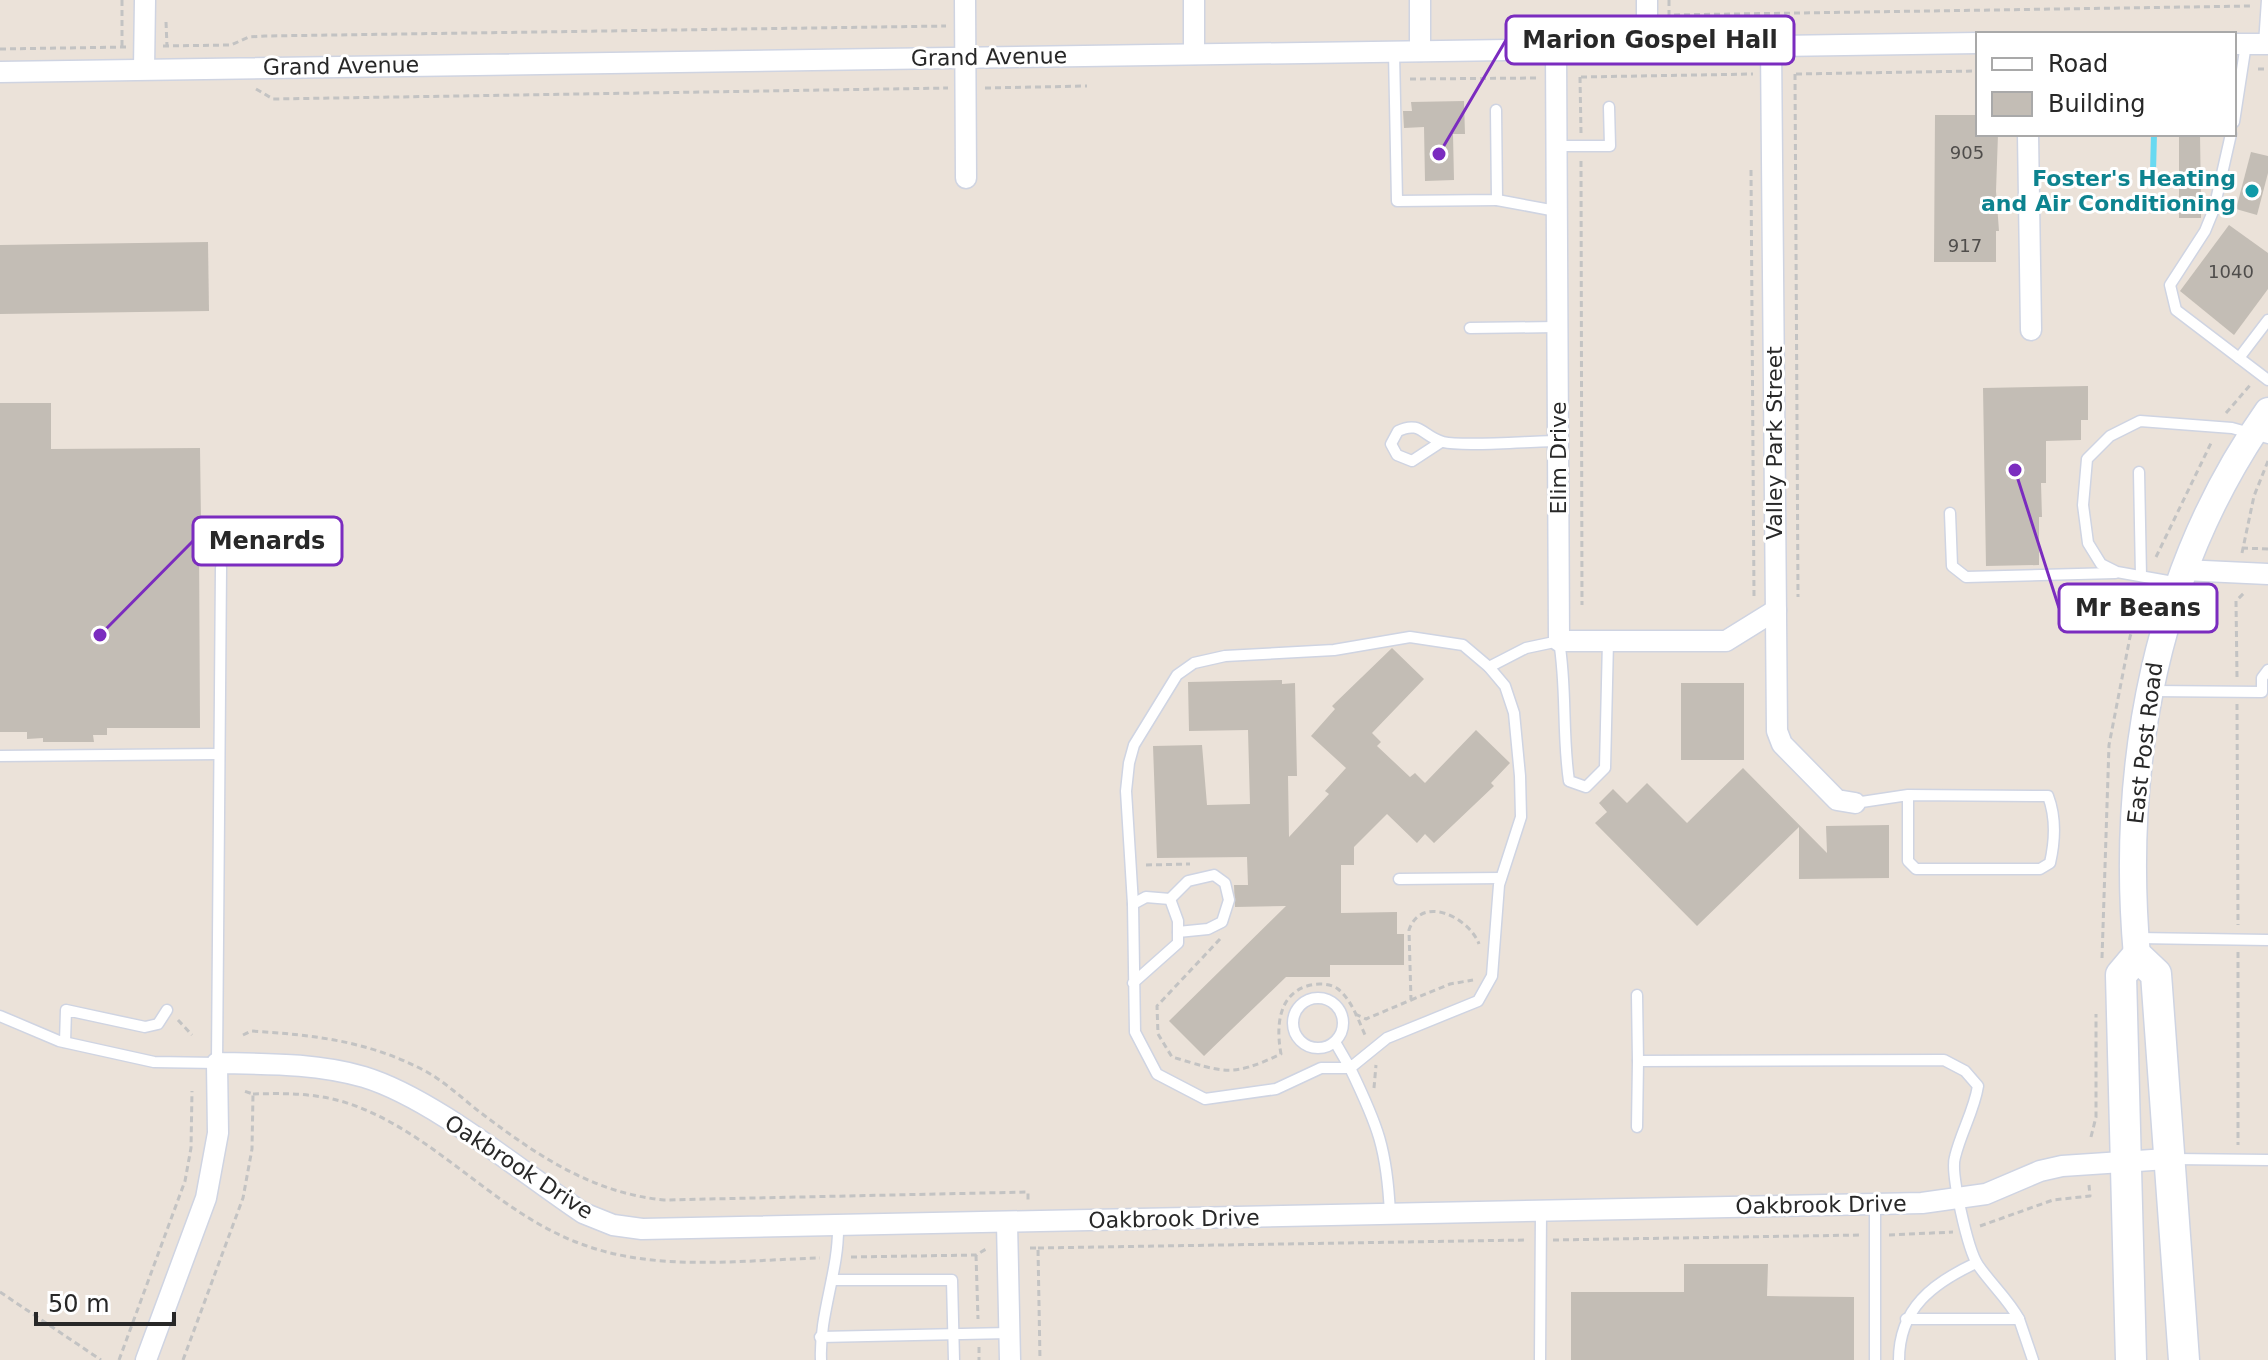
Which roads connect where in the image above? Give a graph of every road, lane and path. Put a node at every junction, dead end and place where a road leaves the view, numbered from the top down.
1 (122, 0) edge
2 (145, 0) edge
3 (965, 0) edge
4 (1194, 0) edge
5 (1420, 0) edge
6 (1647, 0) edge
7 (1669, 0) edge
8 (2266, 4) edge
9 (165, 17) dead end
10 (954, 26) dead end
11 (1976, 43) edge
12 (2253, 44) edge
13 (1771, 45) junction
14 (160, 46) dead end
15 (167, 46) junction
16 (122, 47) junction
17 (130, 47) dead end
18 (1647, 47) junction
19 (0, 49) edge
20 (1556, 49) junction
21 (1420, 51) junction
22 (1394, 52) junction
23 (1194, 54) junction
24 (966, 57) junction
25 (133, 69) junction
26 (1976, 71) edge
27 (0, 72) edge
28 (1759, 74) dead end
29 (1788, 74) dead end
30 (1795, 74) junction
31 (1580, 77) junction
32 (1546, 78) dead end
33 (1573, 78) dead end
34 (1395, 79) junction
35 (1087, 86) dead end
36 (954, 88) dead end
37 (977, 88) dead end
38 (255, 89) dead end
39 (1609, 107) dead end
40 (1496, 110) dead end
41 (2236, 114) edge
42 (2028, 136) edge
43 (2231, 136) edge
44 (1556, 146) junction
45 (1581, 146) junction
46 (1751, 169) dead end
47 (966, 178) dead end
48 (1497, 200) junction
49 (1556, 211) junction
50 (2268, 320) edge
51 (1557, 327) junction
52 (1470, 328) dead end
53 (2031, 330) dead end
54 (2239, 358) junction
55 (2268, 380) edge
56 (2268, 411) edge
57 (2259, 437) edge
58 (1557, 441) junction
59 (1441, 442) junction
60 (2268, 461) edge
61 (2139, 472) dead end
62 (1950, 513) dead end
63 (2242, 548) junction
64 (2268, 549) edge
65 (221, 568) dead end
66 (2117, 572) junction
67 (2244, 572) junction
68 (2268, 574) edge
69 (2141, 576) junction
70 (2181, 577) junction
71 (1754, 596) dead end
72 (1798, 597) dead end
73 (1582, 605) dead end
74 (1776, 610) junction
75 (1559, 641) junction
76 (1608, 641) junction
77 (1489, 667) junction
78 (2268, 670) edge
79 (2150, 691) junction
80 (2237, 692) junction
81 (219, 754) junction
82 (0, 756) edge
83 (1908, 795) junction
84 (1855, 803) joint
85 (1199, 864) dead end
86 (1143, 865) dead end
87 (1501, 878) junction
88 (1399, 879) dead end
89 (1170, 899) junction
90 (1133, 904) junction
91 (1178, 932) junction
92 (1226, 933) dead end
93 (2238, 940) junction
94 (2268, 940) edge
95 (2136, 947) junction
96 (1481, 951) dead end
97 (1474, 980) dead end
98 (1133, 983) junction
99 (1637, 995) dead end
100 (1411, 1000) junction
101 (167, 1010) joint
102 (1355, 1014) junction
103 (0, 1016) edge
104 (192, 1035) dead end
105 (243, 1035) dead end
106 (1366, 1037) dead end
107 (65, 1042) junction
108 (1335, 1042) junction
109 (1638, 1061) junction
110 (217, 1063) junction
111 (1350, 1068) junction
112 (192, 1091) dead end
113 (244, 1091) dead end
114 (1637, 1127) dead end
115 (2167, 1159) junction
116 (2238, 1160) junction
117 (2268, 1160) edge
118 (2124, 1161) junction
119 (2089, 1185) dead end
120 (1959, 1200) junction
121 (1028, 1204) dead end
122 (1875, 1204) junction
123 (1541, 1211) junction
124 (1390, 1214) junction
125 (1007, 1223) junction
126 (838, 1226) junction
127 (1967, 1229) junction
128 (1410, 1233) dead end
129 (1875, 1235) junction
130 (1541, 1240) junction
131 (1410, 1242) junction
132 (1030, 1248) dead end
133 (1038, 1248) junction
134 (976, 1255) dead end
135 (1976, 1263) junction
136 (832, 1280) junction
137 (0, 1292) edge
138 (1906, 1319) junction
139 (2019, 1319) junction
140 (978, 1333) junction
141 (1009, 1333) junction
142 (954, 1334) junction
143 (820, 1337) junction
144 (101, 1360) edge
145 (119, 1360) edge
146 (146, 1360) edge
147 (183, 1360) edge
148 (821, 1360) edge
149 (954, 1360) edge
150 (979, 1360) edge
151 (1010, 1360) edge
152 (1040, 1360) edge
153 (1540, 1360) edge
154 (1875, 1360) edge
155 (1899, 1360) edge
156 (2033, 1360) edge
157 (2131, 1360) edge
158 (2184, 1360) edge

1 - 16 path
2 - 25 street
3 - 24 street
4 - 23 street
5 - 21 street
6 - 18 street
7 - 8 path
8 - 12 lane
9 - 15 path
10 - 15 path
11 - 13 street, Grand Avenue
12 - 41 lane
13 - 18 street, Grand Avenue
13 - 74 street, Valley Park Street
14 - 15 path
16 - 17 path
16 - 19 path
16 - 25 path
18 - 20 street, Grand Avenue
20 - 21 street, Grand Avenue
20 - 44 street, Elim Drive
21 - 22 street, Grand Avenue
22 - 23 street, Grand Avenue
22 - 34 lane
23 - 24 street, Grand Avenue
24 - 25 street, Grand Avenue
24 - 47 street
25 - 27 street, Grand Avenue
26 - 30 path
28 - 31 path
29 - 30 path
30 - 72 path
31 - 33 path
31 - 45 path
32 - 34 path
34 - 48 lane
35 - 37 path
36 - 38 path
39 - 45 lane
40 - 48 lane
42 - 53 street
43 - 54 lane
44 - 45 lane
44 - 49 street, Elim Drive
45 - 73 path
46 - 71 path
48 - 49 lane
49 - 51 street, Elim Drive
50 - 54 lane
51 - 52 lane
51 - 58 street, Elim Drive
54 - 55 lane
56 - 57 street, East Post Road
57 - 66 lane
57 - 70 street, East Post Road
58 - 59 lane
58 - 75 street, Elim Drive
59 - 59 lane
60 - 63 path
61 - 69 lane
62 - 66 lane
63 - 64 path
63 - 67 path
65 - 81 lane
66 - 69 lane
67 - 68 street
67 - 70 street
67 - 80 path
69 - 70 lane
70 - 79 street, East Post Road
74 - 76 street
74 - 84 street, Valley Park Street
75 - 76 street
75 - 76 lane
75 - 77 lane
77 - 87 lane
77 - 90 lane
78 - 80 lane
79 - 80 lane
79 - 95 street, East Post Road
80 - 93 path
81 - 82 lane
81 - 110 lane
83 - 83 lane
83 - 84 lane
85 - 86 path
87 - 88 lane
87 - 111 lane
89 - 90 lane
89 - 91 lane
89 - 91 lane
90 - 98 lane
91 - 98 lane
92 - 102 path
93 - 94 lane
93 - 95 lane
93 - 116 path
95 - 115 main road, East Post Road
95 - 118 main road, East Post Road
96 - 100 path
97 - 100 path
98 - 111 lane
99 - 109 lane
100 - 102 path
101 - 104 path
101 - 107 lane
102 - 106 path
103 - 107 lane
105 - 121 path
107 - 110 lane
108 - 108 lane
108 - 111 lane
109 - 114 lane
109 - 120 lane
110 - 126 street, Oakbrook Drive
110 - 146 street
111 - 124 lane
112 - 145 path
113 - 147 path
115 - 116 lane
115 - 118 street, Oakbrook Drive
115 - 158 main road, East Post Road
116 - 117 lane
118 - 120 street, Oakbrook Drive
118 - 157 main road, East Post Road
119 - 127 path
120 - 122 street, Oakbrook Drive
120 - 127 lane
122 - 123 street, Oakbrook Drive
122 - 129 lane
123 - 124 street, Oakbrook Drive
123 - 130 lane
124 - 125 street, Oakbrook Drive
125 - 126 street, Oakbrook Drive
125 - 141 street
126 - 136 lane
127 - 129 path
127 - 135 lane
128 - 131 path
129 - 130 path
129 - 154 lane
130 - 131 path
130 - 153 lane
131 - 133 path
132 - 133 path
133 - 152 path
134 - 140 path
135 - 138 lane
135 - 139 lane
136 - 142 lane
136 - 143 lane
137 - 144 path
138 - 139 lane
138 - 155 lane
139 - 156 lane
140 - 141 lane
140 - 142 lane
140 - 150 path
141 - 151 street
142 - 143 lane
142 - 149 lane
143 - 148 lane

